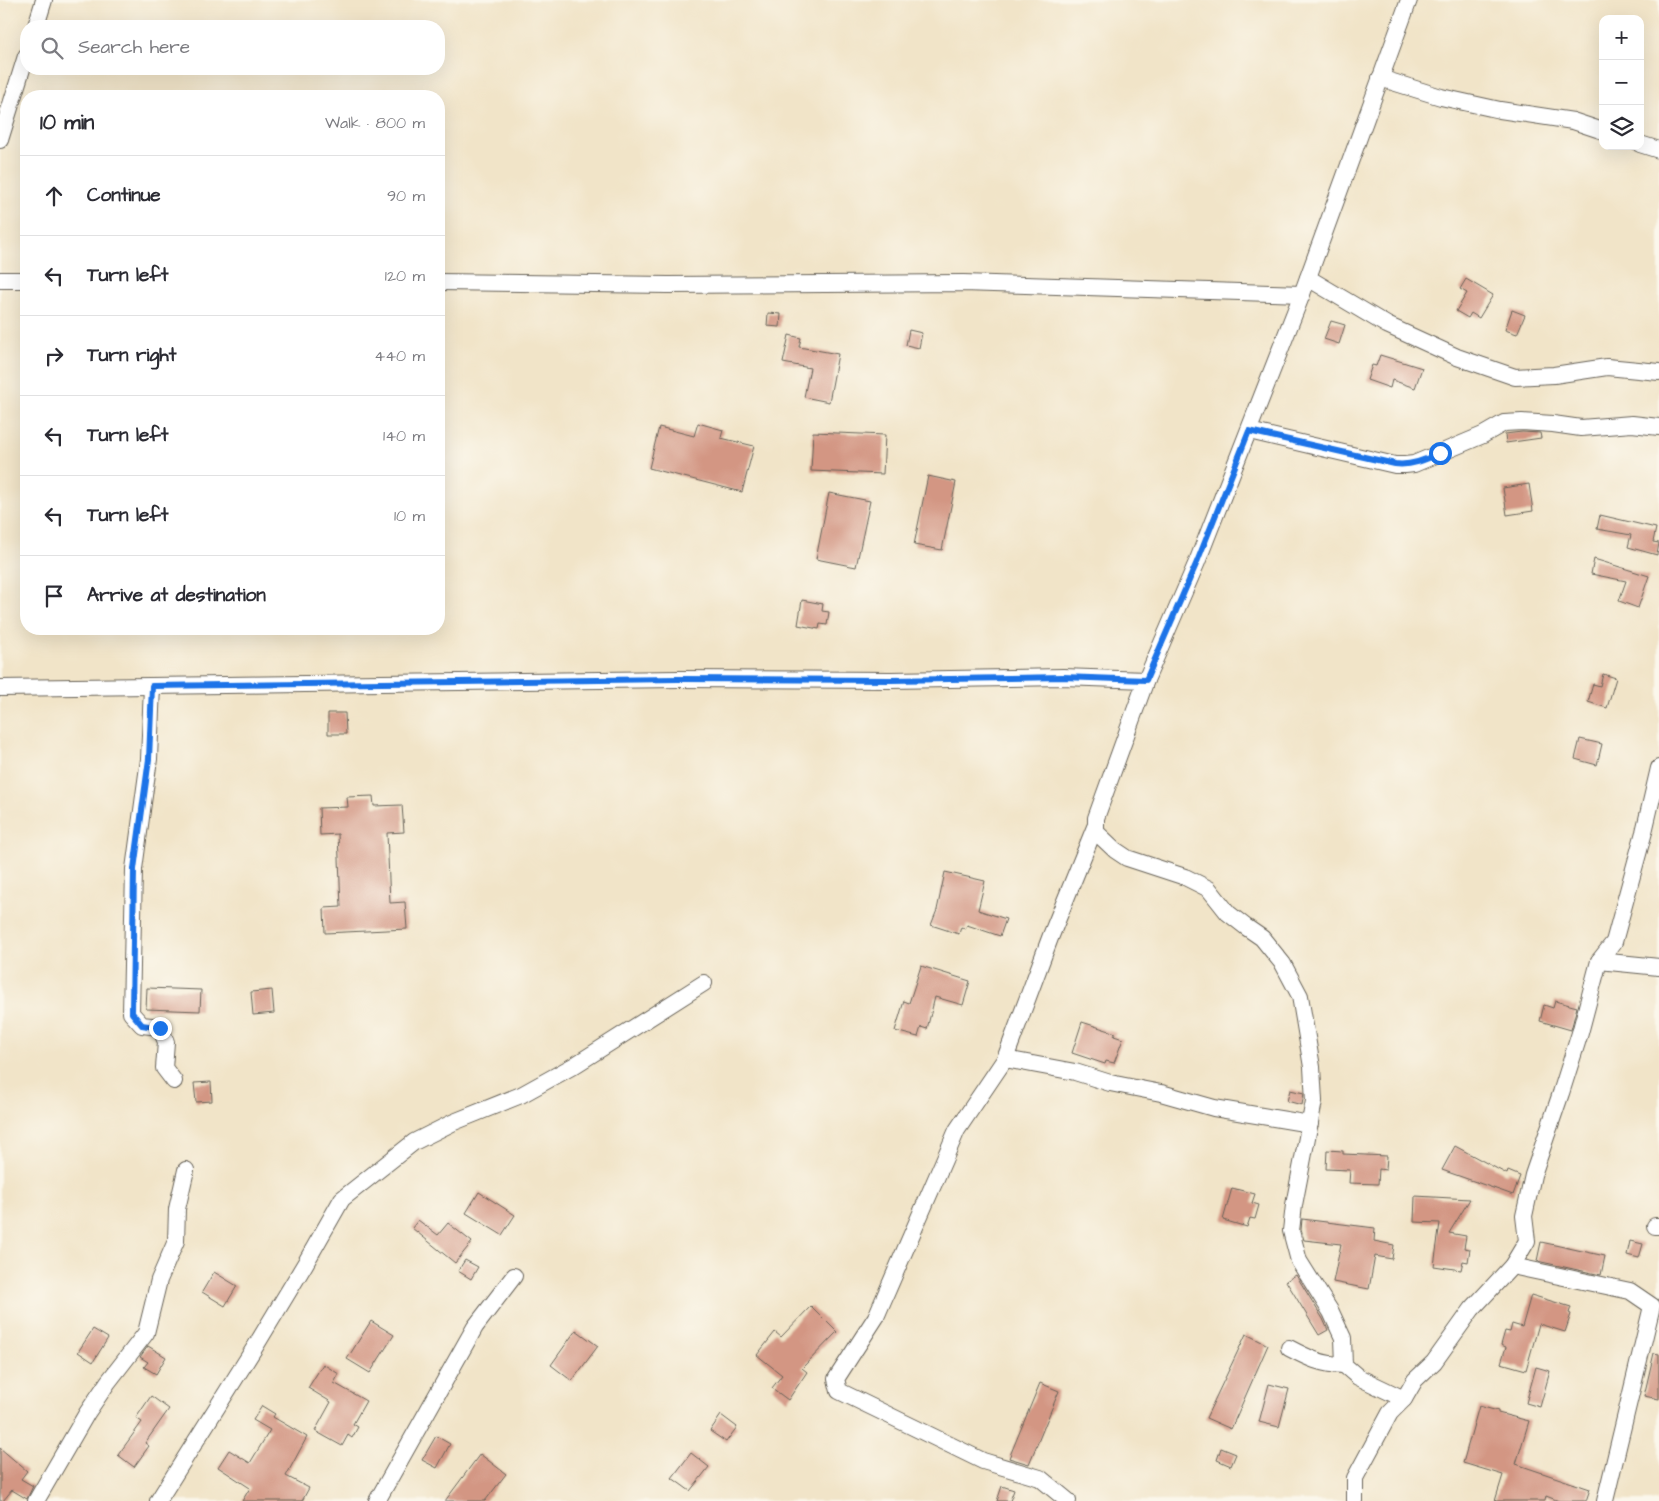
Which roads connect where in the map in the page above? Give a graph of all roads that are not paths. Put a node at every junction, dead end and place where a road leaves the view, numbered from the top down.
1 (44, 0) edge
2 (1409, 0) edge
3 (38, 20) edge
4 (20, 75) edge
5 (1380, 78) junction
6 (1599, 129) edge
7 (0, 140) edge
8 (1644, 145) edge
9 (1659, 150) edge
10 (0, 280) edge
11 (20, 280) edge
12 (445, 282) edge
13 (1305, 286) junction
14 (1659, 372) edge
15 (1659, 427) edge
16 (1249, 431) junction
17 (1146, 680) junction
18 (152, 686) junction
19 (0, 688) edge
20 (1659, 768) edge
21 (1654, 814) edge
22 (1095, 827) junction
23 (1599, 961) junction
24 (1659, 966) edge
25 (704, 983) dead end
26 (1005, 1059) junction
27 (174, 1081) dead end
28 (1310, 1124) junction
29 (186, 1170) dead end
30 (1512, 1266) junction
31 (514, 1276) dead end
32 (1654, 1319) edge
33 (1289, 1348) dead end
34 (1344, 1365) junction
35 (1404, 1398) junction
36 (36, 1501) edge
37 (158, 1501) edge
38 (377, 1501) edge
39 (1068, 1501) edge
40 (1355, 1501) edge
41 (1606, 1501) edge

1 - 3 street
2 - 5 street
4 - 7 street
5 - 6 street
5 - 13 street
8 - 9 street
10 - 11 street
12 - 13 street
13 - 14 street
13 - 16 street
15 - 16 street
16 - 17 street
17 - 18 street
17 - 22 street
18 - 19 street
18 - 27 street
20 - 21 street
21 - 23 street
22 - 26 street
22 - 28 street
23 - 24 street
23 - 30 street
25 - 37 street
26 - 28 street
26 - 39 street
28 - 34 street
29 - 36 street
30 - 32 street
30 - 35 street
31 - 38 street
32 - 41 street
33 - 34 street
34 - 35 street
35 - 40 street

